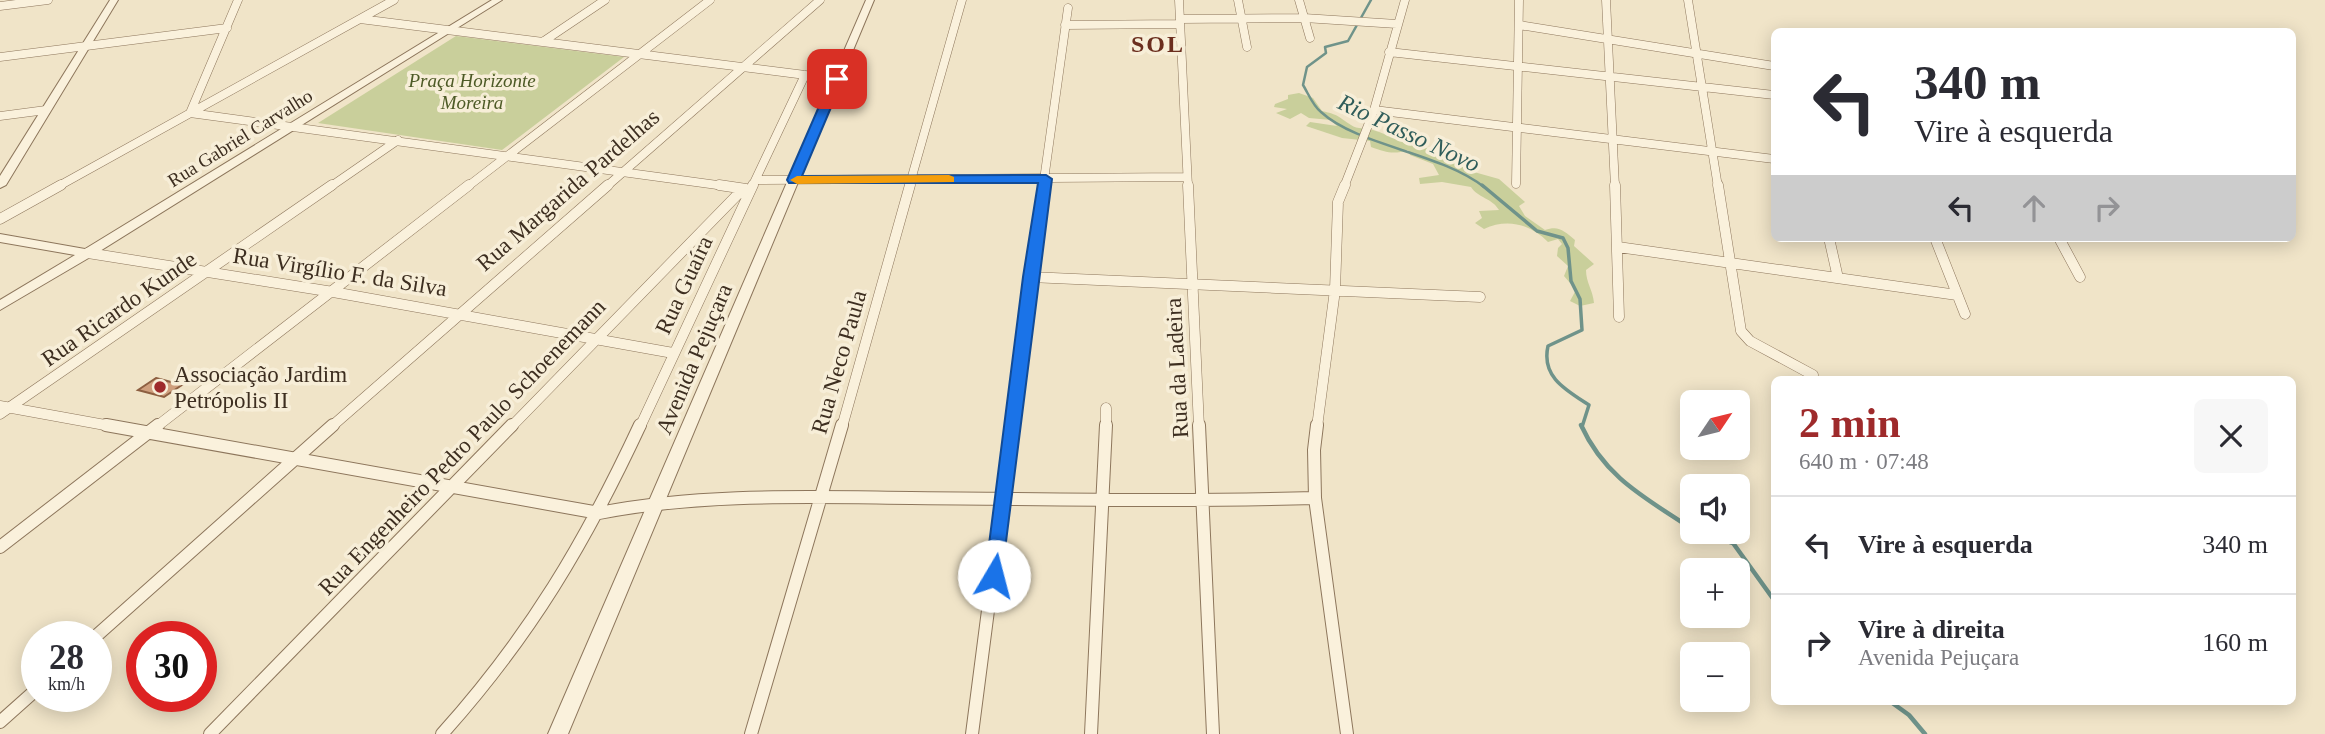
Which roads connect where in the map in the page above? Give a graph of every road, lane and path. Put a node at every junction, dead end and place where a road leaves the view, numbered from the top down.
1 (48, 0) edge
2 (114, 0) edge
3 (238, 0) edge
4 (394, 0) edge
5 (498, 0) edge
6 (605, 0) edge
7 (710, 0) edge
8 (820, 0) edge
9 (870, 0) edge
10 (962, 0) edge
11 (1180, 0) edge
12 (1238, 0) edge
13 (1299, 0) edge
14 (1405, 0) edge
15 (1519, 0) edge
16 (1606, 0) edge
17 (1688, 0) edge
18 (0, 6) edge
19 (1068, 8) dead end
20 (1240, 17) junction
21 (1304, 18) junction
22 (360, 19) junction
23 (1180, 22) junction
24 (1397, 24) junction
25 (1065, 25) junction
26 (1519, 25) junction
27 (227, 27) junction
28 (449, 30) junction
29 (1310, 38) dead end
30 (1608, 40) junction
31 (544, 41) junction
32 (85, 46) junction
33 (1247, 47) dead end
34 (1389, 52) junction
35 (642, 53) junction
36 (1697, 55) junction
37 (0, 57) edge
38 (1771, 66) edge
39 (1516, 67) junction
40 (744, 68) junction
41 (804, 75) junction
42 (1612, 77) junction
43 (837, 79) junction
44 (1702, 87) junction
45 (1771, 95) edge
46 (46, 110) junction
47 (1374, 110) junction
48 (190, 113) junction
49 (0, 116) edge
50 (292, 127) junction
51 (1517, 127) junction
52 (1613, 139) junction
53 (398, 140) junction
54 (1713, 151) junction
55 (509, 155) junction
56 (1771, 159) edge
57 (624, 171) junction
58 (1186, 177) junction
59 (912, 179) junction
60 (1046, 179) junction
61 (794, 180) junction
62 (1516, 184) dead end
63 (0, 185) edge
64 (751, 186) junction
65 (0, 219) edge
66 (0, 238) edge
67 (1830, 242) edge
68 (1937, 242) edge
69 (2061, 242) edge
70 (1618, 247) junction
71 (88, 253) junction
72 (1732, 263) junction
73 (206, 271) junction
74 (1030, 277) junction
75 (2080, 277) dead end
76 (1838, 278) junction
77 (1194, 284) junction
78 (1335, 290) junction
79 (333, 292) junction
80 (1957, 295) junction
81 (1480, 297) dead end
82 (0, 306) edge
83 (461, 314) junction
84 (1965, 314) dead end
85 (1619, 317) dead end
86 (596, 340) junction
87 (673, 353) junction
88 (1813, 375) dead end
89 (1106, 408) dead end
90 (3, 409) edge
91 (150, 430) junction
92 (295, 458) junction
93 (452, 486) junction
94 (822, 497) junction
95 (1005, 498) junction
96 (1315, 498) junction
97 (1104, 500) junction
98 (659, 501) junction
99 (1204, 501) junction
100 (599, 513) junction
101 (0, 547) edge
102 (112, 622) edge
103 (21, 703) edge
104 (0, 722) edge
105 (210, 734) edge
106 (442, 734) edge
107 (558, 734) edge
108 (751, 734) edge
109 (972, 734) edge
110 (1091, 734) edge
111 (1213, 734) edge
112 (1347, 734) edge

1 - 18 street
2 - 32 street
3 - 27 street
4 - 22 street
5 - 28 street, Rua Gabriel Carvalho
6 - 31 street
7 - 35 street
8 - 40 street, Rua Margarida Pardelhas
9 - 43 street, Avenida Pejuçara
10 - 59 street, Rua Neco Paula
11 - 23 street, Rua da Ladeira
12 - 20 street
13 - 21 street
14 - 24 street
15 - 26 street
16 - 30 street
17 - 36 street
19 - 25 street
20 - 21 street
20 - 23 street
20 - 33 street
21 - 24 street
21 - 29 street
22 - 28 street
22 - 48 street
23 - 25 street
23 - 58 street, Rua da Ladeira
24 - 34 street
25 - 60 street
26 - 30 street
26 - 39 street
27 - 32 street
27 - 48 street
28 - 31 street
28 - 50 street, Rua Gabriel Carvalho
30 - 36 street
30 - 42 street
31 - 35 street
32 - 37 street
32 - 46 street
34 - 39 street
34 - 47 street
35 - 40 street
35 - 55 street
36 - 38 street
36 - 44 street
39 - 42 street
39 - 51 street
40 - 41 street
40 - 57 street, Rua Margarida Pardelhas
41 - 43 street
41 - 64 street, Rua Guaíra
42 - 44 street
42 - 52 street
43 - 61 street, Avenida Pejuçara
44 - 45 street
44 - 54 street
46 - 49 street
46 - 63 street
47 - 51 street
47 - 78 street
48 - 50 street
48 - 65 street
50 - 53 street
50 - 71 street, Rua Gabriel Carvalho
51 - 52 street
51 - 62 street
52 - 54 street
52 - 70 street
53 - 55 street
53 - 73 street, Rua Ricardo Kunde
54 - 56 street
54 - 72 street
55 - 57 street
55 - 79 street
57 - 64 street
57 - 83 street, Rua Margarida Pardelhas
58 - 60 street
58 - 77 street, Rua da Ladeira
59 - 60 street
59 - 61 street
59 - 94 street, Rua Neco Paula
60 - 74 street
61 - 64 street
61 - 98 street, Avenida Pejuçara
64 - 86 street, Rua Engenheiro Pedro Paulo Schoenemann
64 - 87 street, Rua Guaíra
66 - 71 street, Rua Virgílio F. da Silva
67 - 76 street
68 - 80 street
69 - 75 street
70 - 72 street
70 - 85 street
71 - 73 street, Rua Virgílio F. da Silva
71 - 82 street, Rua Gabriel Carvalho
72 - 76 street
72 - 88 street
73 - 79 street, Rua Virgílio F. da Silva
73 - 90 street, Rua Ricardo Kunde
74 - 77 street
74 - 95 street
76 - 80 street
77 - 78 street
77 - 99 street, Rua da Ladeira
78 - 81 street
78 - 96 street
79 - 83 street, Rua Virgílio F. da Silva
79 - 91 street
80 - 84 street
83 - 86 street, Rua Virgílio F. da Silva
83 - 92 street, Rua Margarida Pardelhas
86 - 87 street, Rua Virgílio F. da Silva
86 - 93 street, Rua Engenheiro Pedro Paulo Schoenemann
87 - 100 street, Rua Guaíra
89 - 97 street
90 - 91 street
91 - 92 street
91 - 101 street
92 - 93 street
92 - 102 street, Rua Margarida Pardelhas
93 - 100 street
93 - 105 street, Rua Engenheiro Pedro Paulo Schoenemann
94 - 95 street
94 - 98 street
94 - 108 street, Rua Neco Paula
95 - 97 street
95 - 109 street
96 - 99 street
96 - 112 street
97 - 99 street
97 - 110 street
98 - 100 street
98 - 107 street, Avenida Pejuçara
99 - 111 street, Rua da Ladeira
100 - 106 street, Rua Guaíra
103 - 104 street

